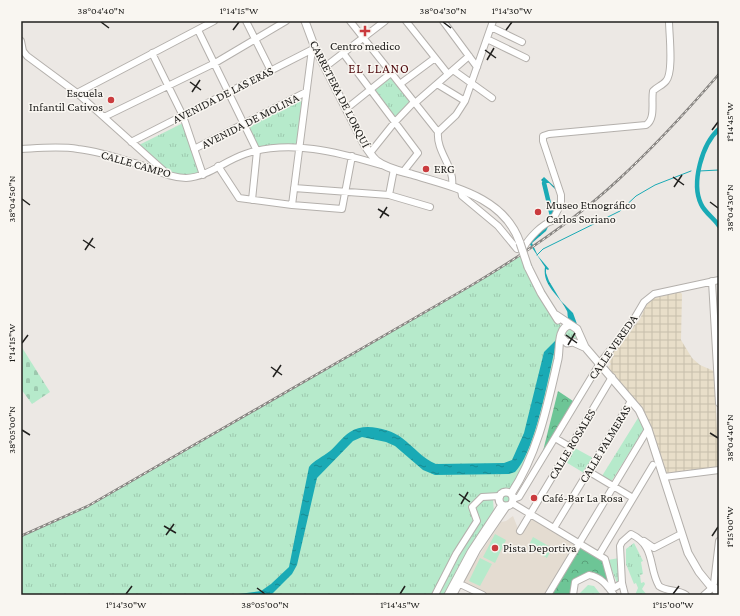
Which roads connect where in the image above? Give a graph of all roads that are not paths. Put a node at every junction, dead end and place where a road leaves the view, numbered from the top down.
1 (214, 21) edge
2 (246, 21) edge
3 (286, 21) edge
4 (305, 21) edge
5 (350, 21) edge
6 (385, 21) edge
7 (406, 21) edge
8 (443, 21) edge
9 (493, 21) edge
10 (669, 21) edge
11 (491, 28) junction
12 (198, 30) junction
13 (364, 38) junction
14 (255, 39) junction
15 (487, 39) junction
16 (21, 41) edge
17 (522, 42) dead end
18 (314, 49) junction
19 (22, 51) edge
20 (152, 53) junction
21 (343, 53) junction
22 (469, 56) junction
23 (435, 58) junction
24 (526, 58) dead end
25 (215, 63) junction
26 (325, 67) junction
27 (477, 67) junction
28 (271, 71) junction
29 (450, 72) junction
30 (391, 73) junction
31 (472, 83) junction
32 (400, 84) junction
33 (437, 84) junction
34 (168, 86) junction
35 (370, 90) junction
36 (229, 92) junction
37 (306, 92) junction
38 (77, 93) junction
39 (492, 98) dead end
40 (465, 102) junction
41 (414, 103) junction
42 (346, 109) junction
43 (183, 116) junction
44 (104, 117) junction
45 (244, 123) junction
46 (394, 123) junction
47 (438, 132) junction
48 (131, 142) junction
49 (299, 148) junction
50 (21, 149) edge
51 (194, 149) junction
52 (257, 151) junction
53 (370, 153) junction
54 (352, 156) junction
55 (218, 166) junction
56 (391, 168) junction
57 (403, 172) junction
58 (169, 175) junction
59 (203, 175) junction
60 (452, 186) junction
61 (294, 188) junction
62 (461, 190) junction
63 (346, 193) junction
64 (389, 195) junction
65 (252, 200) junction
66 (292, 205) junction
67 (430, 207) dead end
68 (716, 280) edge
69 (556, 315) junction
70 (570, 325) junction
71 (562, 329) junction
72 (578, 335) junction
73 (561, 337) junction
74 (571, 343) junction
75 (585, 347) junction
76 (559, 355) junction
77 (718, 359) edge
78 (600, 363) junction
79 (612, 377) junction
80 (631, 401) junction
81 (719, 403) edge
82 (648, 429) junction
83 (555, 438) junction
84 (570, 447) junction
85 (534, 452) junction
86 (543, 458) junction
87 (653, 465) dead end
88 (719, 470) edge
89 (588, 471) junction
90 (664, 477) junction
91 (613, 486) junction
92 (500, 496) junction
93 (633, 498) junction
94 (509, 501) junction
95 (530, 514) junction
96 (554, 528) junction
97 (520, 532) dead end
98 (681, 534) junction
99 (635, 536) junction
100 (719, 541) edge
101 (579, 543) junction
102 (599, 555) junction
103 (458, 583) junction
104 (622, 583) junction
105 (611, 587) junction
106 (715, 588) edge
107 (435, 595) edge
108 (448, 595) edge
109 (453, 595) edge
110 (482, 595) edge
111 (548, 595) edge
112 (573, 595) edge
113 (614, 595) edge
114 (625, 595) edge
115 (686, 595) edge
116 (704, 595) edge

1 - 12 street
2 - 14 street
3 - 14 street
4 - 18 main road, CARRETERA DE LORQUÍ
5 - 13 street
6 - 13 street
7 - 23 street
8 - 22 street
9 - 11 street
10 - 62 street
11 - 15 street
11 - 17 street
12 - 20 street
12 - 25 street
13 - 21 street
13 - 30 street
14 - 25 street
14 - 28 street
15 - 24 street
15 - 27 street
16 - 19 street
18 - 26 main road, CARRETERA DE LORQUÍ
18 - 28 street, AVENIDA DE LAS ERAS
18 - 37 street
19 - 38 street
20 - 34 street
20 - 38 street
21 - 26 street
21 - 35 street
22 - 27 street
22 - 29 street
23 - 29 street
23 - 32 street
25 - 34 street
25 - 36 street
26 - 42 main road, CARRETERA DE LORQUÍ
27 - 31 street
28 - 36 street, AVENIDA DE LAS ERAS
29 - 31 street
29 - 33 street
30 - 32 street
30 - 35 street
31 - 39 street
31 - 40 street
32 - 41 street
33 - 40 street
33 - 41 street
34 - 43 street
34 - 44 street
35 - 42 street
35 - 46 street
36 - 43 street, AVENIDA DE LAS ERAS
36 - 45 street
37 - 45 street, AVENIDA DE MOLINA
37 - 49 street
38 - 44 street
40 - 47 street
41 - 46 street
41 - 47 street
42 - 53 main road, CARRETERA DE LORQUÍ
43 - 48 street, AVENIDA DE LAS ERAS
43 - 51 street
44 - 48 street
45 - 51 street, AVENIDA DE MOLINA
45 - 52 street
46 - 53 street
46 - 57 street
47 - 60 street
48 - 58 street
49 - 52 street, CALLE CAMPO
49 - 54 street, CALLE CAMPO
49 - 61 street
50 - 58 street, CALLE CAMPO
51 - 59 street
52 - 55 street, CALLE CAMPO
52 - 65 street
53 - 56 main road, CARRETERA DE LORQUÍ
54 - 56 street, CALLE CAMPO
54 - 63 street
55 - 59 street, CALLE CAMPO
55 - 65 street
56 - 57 main road, CARRETERA DE LORQUÍ
56 - 64 street
57 - 60 main road, CARRETERA DE LORQUÍ
58 - 59 street, CALLE CAMPO
60 - 62 main road, CARRETERA DE LORQUÍ
61 - 63 street
61 - 66 street
62 - 69 main road, CARRETERA DE LORQUÍ, bridge
63 - 64 street
63 - 66 street
64 - 67 street
65 - 66 street
68 - 77 street
68 - 78 street, CALLE VEREDA
69 - 70 main road
69 - 71 main road
70 - 71 main road
70 - 72 main road
71 - 73 main road
72 - 74 main road
72 - 75 main road
73 - 74 main road
73 - 76 main road
74 - 75 main road
74 - 76 main road
75 - 78 main road
76 - 85 main road
77 - 81 street
78 - 79 main road
78 - 83 street, CALLE VEREDA
79 - 80 main road
79 - 84 street, CALLE ROSALES
80 - 82 main road
80 - 89 street, CALLE PALMERAS
82 - 90 main road
82 - 91 street
83 - 84 street
83 - 86 street, CALLE VEREDA
84 - 95 street, CALLE ROSALES
85 - 86 street
85 - 94 main road
86 - 94 street, CALLE VEREDA
87 - 93 street
88 - 90 street
89 - 91 street
89 - 96 street, CALLE PALMERAS
90 - 98 main road
91 - 93 street
91 - 101 street
92 - 94 main road
92 - 94 main road
92 - 107 street
93 - 102 street
94 - 95 street
94 - 103 street, CALLE VEREDA
94 - 108 main road
95 - 96 street
95 - 97 street, CALLE ROSALES
96 - 101 street
98 - 99 street
98 - 106 main road
99 - 104 street
99 - 115 street
100 - 106 street
101 - 102 street
101 - 111 street
102 - 105 street
103 - 109 street, CALLE VEREDA
103 - 110 street
104 - 105 street
104 - 114 street
105 - 112 street
105 - 113 street
106 - 116 street

